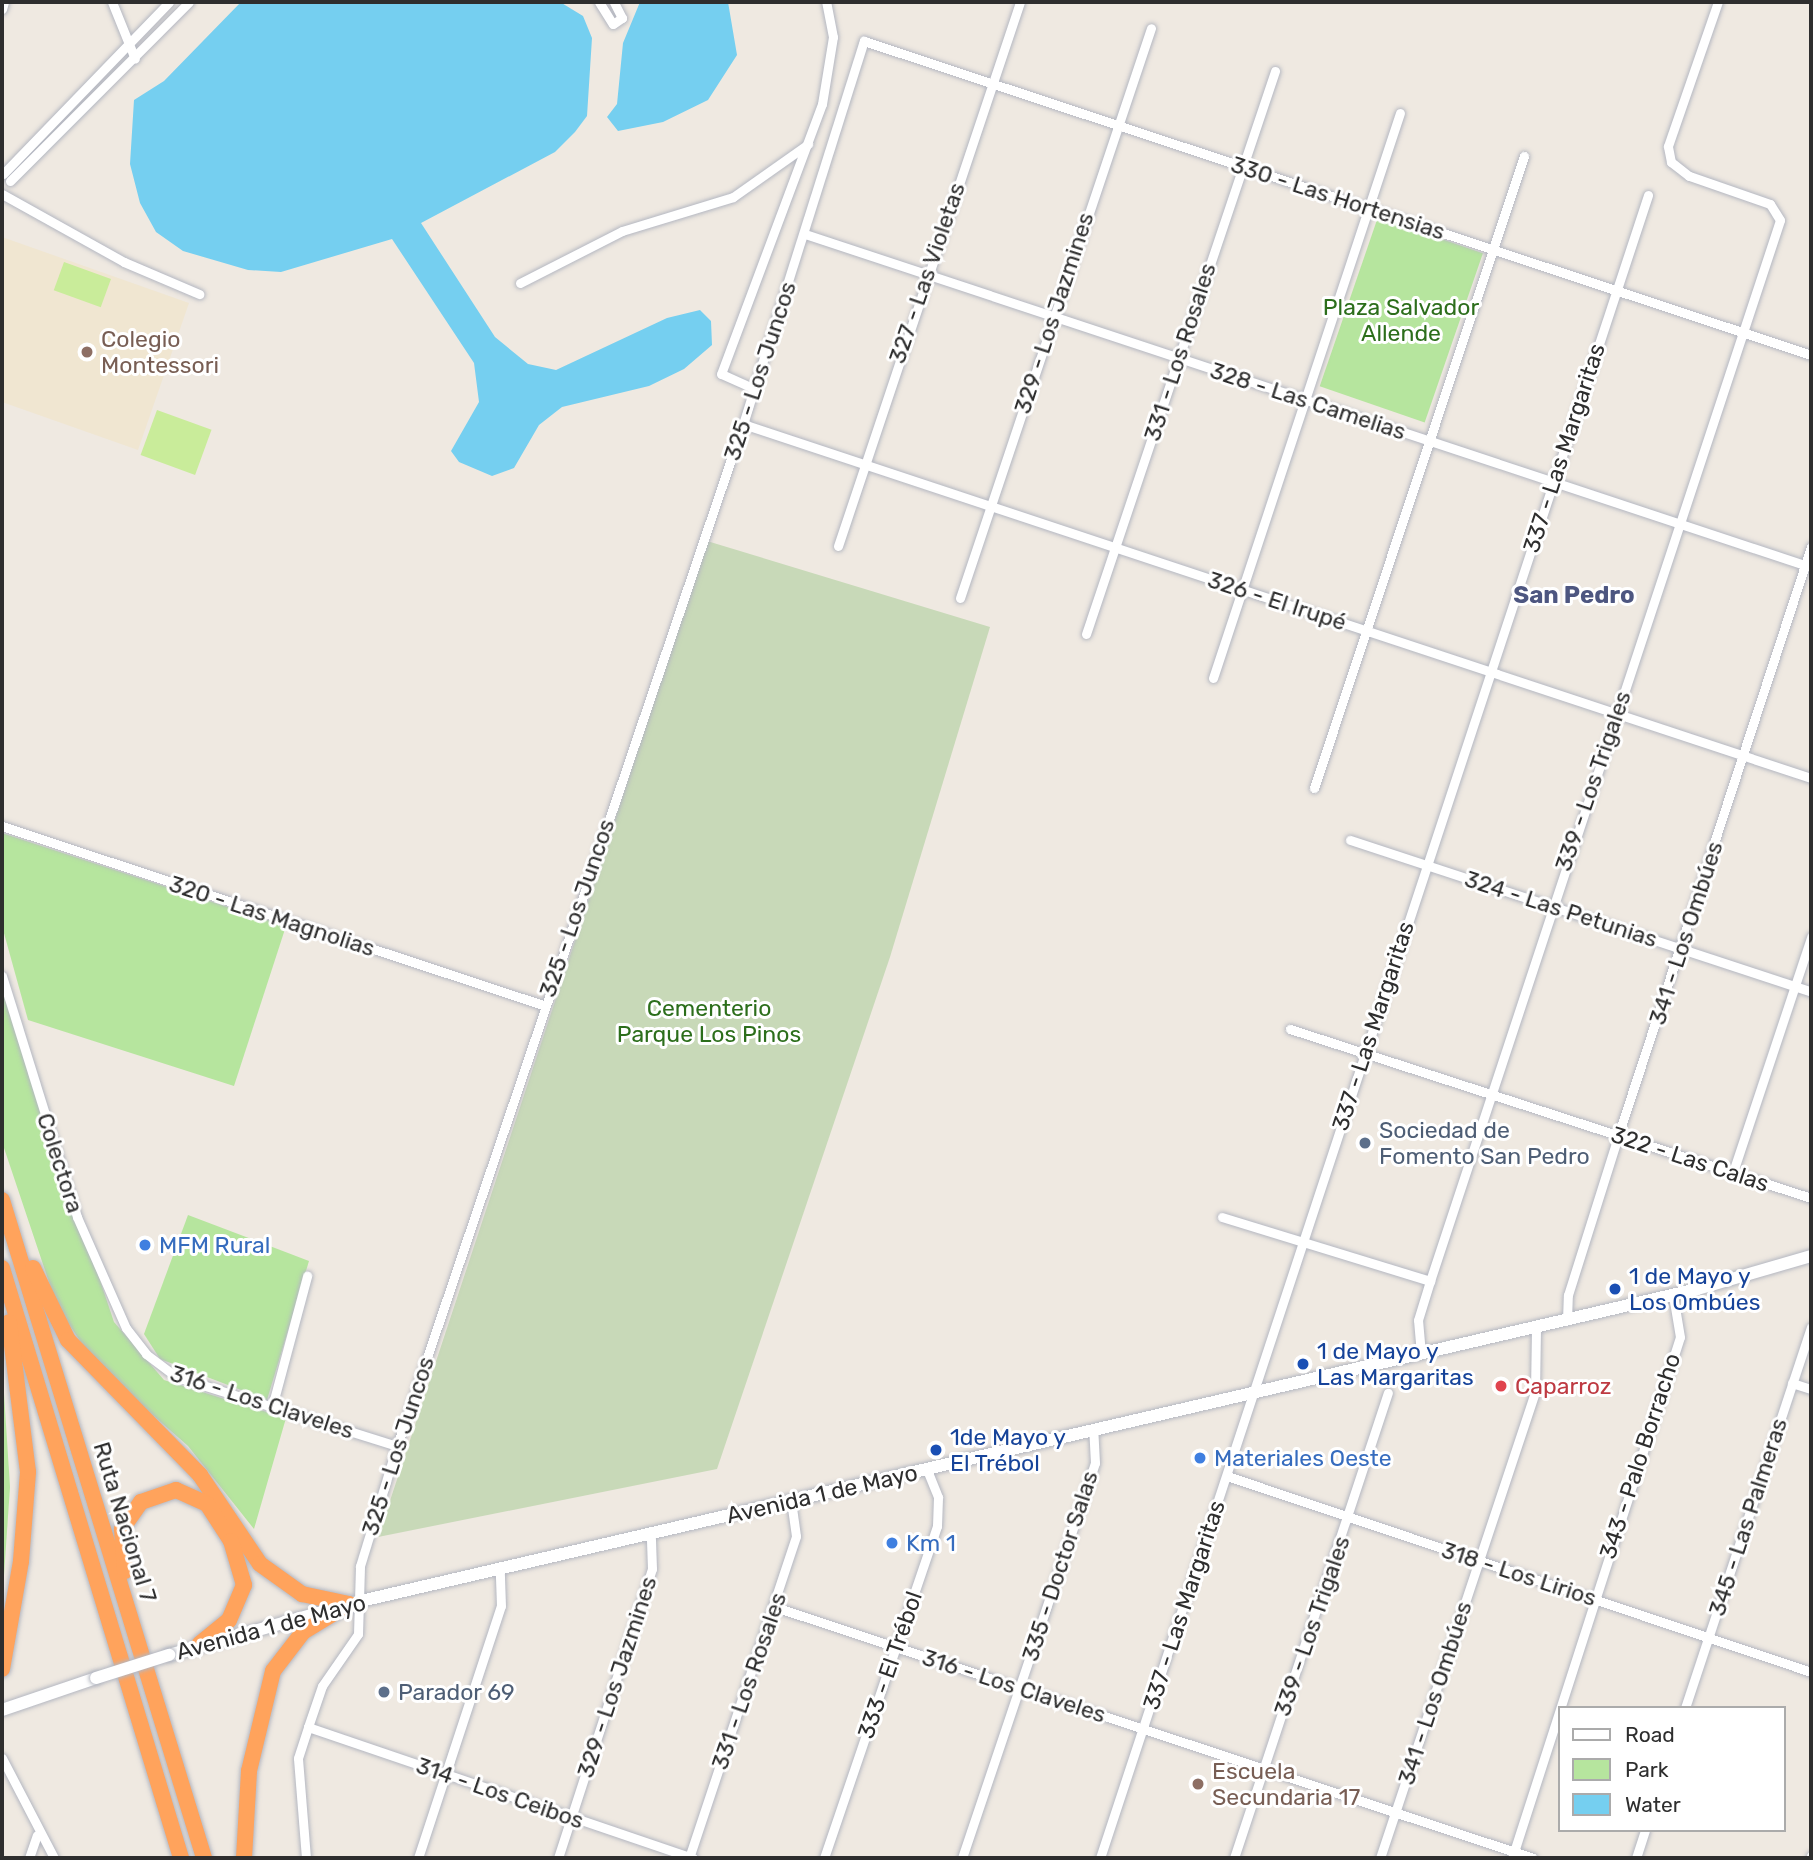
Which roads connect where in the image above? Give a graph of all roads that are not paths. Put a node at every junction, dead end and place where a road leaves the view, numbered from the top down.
1 (4, 2) edge
2 (112, 2) edge
3 (169, 2) edge
4 (190, 2) edge
5 (599, 2) edge
6 (614, 2) edge
7 (826, 2) edge
8 (1020, 2) edge
9 (1718, 2) edge
10 (2, 9) edge
11 (1151, 28) dead end
12 (864, 41) joint
13 (131, 42) junction
14 (135, 59) junction
15 (1275, 71) dead end
16 (993, 84) junction
17 (1400, 113) dead end
18 (1116, 126) junction
19 (808, 144) junction
20 (1524, 156) dead end
21 (1241, 166) junction
22 (5, 176) edge
23 (2, 193) edge
24 (1648, 195) dead end
25 (1366, 207) junction
26 (805, 234) junction
27 (1492, 250) junction
28 (926, 274) junction
29 (520, 283) dead end
30 (1615, 291) junction
31 (199, 294) dead end
32 (1053, 316) junction
33 (1740, 331) junction
34 (1811, 355) edge
35 (1179, 358) junction
36 (755, 389) junction
37 (1303, 399) junction
38 (743, 424) junction
39 (1428, 441) junction
40 (862, 464) junction
41 (1553, 482) junction
42 (989, 506) junction
43 (1679, 522) junction
44 (838, 546) dead end
45 (1114, 547) junction
46 (1811, 547) edge
47 (1808, 566) edge
48 (1243, 590) junction
49 (960, 598) dead end
50 (1364, 630) junction
51 (1086, 634) dead end
52 (1490, 671) junction
53 (1213, 678) dead end
54 (1616, 713) junction
55 (1744, 755) junction
56 (1811, 778) edge
57 (1314, 789) dead end
58 (2, 826) edge
59 (1350, 839) dead end
60 (1426, 865) junction
61 (1551, 906) junction
62 (1811, 937) edge
63 (1682, 949) junction
64 (2, 976) edge
65 (1794, 987) junction
66 (1811, 992) edge
67 (543, 1006) junction
68 (1290, 1029) dead end
69 (1364, 1054) junction
70 (1490, 1094) junction
71 (1618, 1136) junction
72 (1733, 1172) junction
73 (1811, 1198) edge
74 (2, 1202) edge
75 (1222, 1216) dead end
76 (1302, 1243) junction
77 (1811, 1256) edge
78 (2, 1268) edge
79 (307, 1276) dead end
80 (2, 1281) edge
81 (1430, 1281) junction
82 (1673, 1294) junction
83 (1567, 1320) junction
84 (1536, 1326) junction
85 (1811, 1327) edge
86 (136, 1343) joint
87 (1421, 1354) junction
88 (1792, 1383) junction
89 (1811, 1389) edge
90 (1388, 1393) dead end
91 (1254, 1394) junction
92 (272, 1407) junction
93 (1093, 1430) junction
94 (397, 1446) junction
95 (927, 1470) junction
96 (1227, 1476) junction
97 (791, 1502) junction
98 (1349, 1518) junction
99 (651, 1534) junction
100 (1478, 1560) junction
101 (500, 1569) junction
102 (1593, 1598) junction
103 (355, 1603) junction
104 (127, 1605) junction
105 (775, 1607) junction
106 (1708, 1637) junction
107 (199, 1644) junction
108 (896, 1647) junction
109 (2, 1668) edge
110 (1811, 1672) edge
111 (1020, 1688) junction
112 (1559, 1706) edge
113 (1686, 1706) edge
114 (2, 1710) edge
115 (1558, 1710) edge
116 (308, 1727) junction
117 (1143, 1729) junction
118 (2, 1758) edge
119 (1264, 1769) junction
120 (444, 1774) junction
121 (1396, 1813) junction
122 (572, 1818) junction
123 (1644, 1832) edge
124 (37, 1835) junction
125 (1513, 1855) edge
126 (29, 1858) edge
127 (54, 1858) edge
128 (181, 1858) edge
129 (204, 1858) edge
130 (244, 1858) edge
131 (306, 1858) edge
132 (418, 1858) edge
133 (558, 1858) edge
134 (691, 1858) edge
135 (824, 1858) edge
136 (962, 1858) edge
137 (1100, 1858) edge
138 (1234, 1858) edge
139 (1380, 1858) edge
140 (1533, 1858) edge
141 (1636, 1858) edge

1 - 10 street
2 - 13 street
3 - 13 street
4 - 14 street
5 - 6 street
7 - 19 street
8 - 16 street, 327 - Las Violetas
9 - 33 street, 339 - Los Trigales
11 - 18 street, 329 - Los Jazmines
12 - 16 street, 330 - Las Hortensias
12 - 26 street, 325 - Los Juncos
13 - 14 street
13 - 22 street
14 - 22 street
15 - 21 street, 331 - Los Rosales
16 - 18 street, 330 - Las Hortensias
16 - 28 street, 327 - Las Violetas
17 - 25 street
18 - 21 street, 330 - Las Hortensias
18 - 32 street, 329 - Los Jazmines
19 - 29 street
19 - 36 street
20 - 27 street
21 - 25 street, 330 - Las Hortensias
21 - 35 street, 331 - Los Rosales
22 - 23 street
23 - 31 street
24 - 30 street, 337 - Las Margaritas
25 - 27 street, 330 - Las Hortensias
25 - 37 street
26 - 28 street, 328 - Las Camelias
26 - 36 street, 325 - Los Juncos
27 - 30 street, 330 - Las Hortensias
27 - 39 street
28 - 32 street, 328 - Las Camelias
28 - 40 street, 327 - Las Violetas
30 - 33 street, 330 - Las Hortensias
30 - 41 street, 337 - Las Margaritas
32 - 35 street, 328 - Las Camelias
32 - 42 street, 329 - Los Jazmines
33 - 34 street, 330 - Las Hortensias
33 - 43 street, 339 - Los Trigales
35 - 37 street, 328 - Las Camelias
35 - 45 street, 331 - Los Rosales
36 - 38 street, 325 - Los Juncos
37 - 39 street, 328 - Las Camelias
37 - 48 street
38 - 40 street, 326 - El Irupé
38 - 67 street, 325 - Los Juncos
39 - 41 street, 328 - Las Camelias
39 - 50 street
40 - 42 street, 326 - El Irupé
40 - 44 street, 327 - Las Violetas
41 - 43 street, 328 - Las Camelias
41 - 52 street, 337 - Las Margaritas
42 - 45 street, 326 - El Irupé
42 - 49 street, 329 - Los Jazmines
43 - 47 street, 328 - Las Camelias
43 - 54 street, 339 - Los Trigales
45 - 48 street, 326 - El Irupé
45 - 51 street, 331 - Los Rosales
46 - 47 street, 341 - Los Ombúes
47 - 55 street, 341 - Los Ombúes
48 - 50 street, 326 - El Irupé
48 - 53 street
50 - 52 street, 326 - El Irupé
50 - 57 street
52 - 54 street, 326 - El Irupé
52 - 60 street, 337 - Las Margaritas
54 - 55 street, 326 - El Irupé
54 - 61 street, 339 - Los Trigales
55 - 56 street, 326 - El Irupé
55 - 63 street, 341 - Los Ombúes
58 - 67 street, 320 - Las Magnolias
59 - 60 street, 324 - Las Petunias
60 - 61 street, 324 - Las Petunias
60 - 69 street, 337 - Las Margaritas
61 - 63 street, 324 - Las Petunias
61 - 70 street, 339 - Los Trigales
62 - 65 street
63 - 65 street, 324 - Las Petunias
63 - 71 street, 341 - Los Ombúes
64 - 86 street, Colectora
65 - 66 street, 324 - Las Petunias
65 - 72 street
67 - 94 street, 325 - Los Juncos
68 - 69 street, 322 - Las Calas
69 - 70 street, 322 - Las Calas
69 - 76 street, 337 - Las Margaritas
70 - 71 street, 322 - Las Calas
70 - 81 street, 339 - Los Trigales
71 - 72 street, 322 - Las Calas
71 - 83 street, 341 - Los Ombúes
72 - 73 street, 322 - Las Calas
74 - 103 highway
74 - 104 highway, Ruta Nacional 7
75 - 76 street
76 - 81 street
76 - 91 street, 337 - Las Margaritas
77 - 82 main road, Avenida 1 de Mayo
78 - 128 highway, Ruta Nacional 7
79 - 92 street
80 - 109 highway
81 - 87 street, 339 - Los Trigales
82 - 83 main road, Avenida 1 de Mayo
82 - 102 street, 343 - Palo Borracho
83 - 84 main road, Avenida 1 de Mayo
84 - 87 main road, Avenida 1 de Mayo
84 - 100 street, 341 - Los Ombúes
85 - 88 street, 345 - Las Palmeras
86 - 92 street, 316 - Los Claveles
87 - 91 main road, Avenida 1 de Mayo
88 - 89 street
88 - 106 street, 345 - Las Palmeras
90 - 98 street, 339 - Los Trigales
91 - 93 main road, Avenida 1 de Mayo
91 - 96 street, 337 - Las Margaritas
92 - 94 street, 316 - Los Claveles
93 - 95 main road, Avenida 1 de Mayo
93 - 111 street, 335 - Doctor Salas
94 - 103 street, 325 - Los Juncos
95 - 97 main road, Avenida 1 de Mayo
95 - 108 street, 333 - El Trébol
96 - 98 street, 318 - Los Lirios
96 - 117 street, 337 - Las Margaritas
97 - 99 main road, Avenida 1 de Mayo
97 - 105 street, 331 - Los Rosales
98 - 100 street, 318 - Los Lirios
98 - 119 street, 339 - Los Trigales
99 - 101 main road, Avenida 1 de Mayo
99 - 122 street, 329 - Los Jazmines
100 - 102 street, 318 - Los Lirios
100 - 121 street, 341 - Los Ombúes
101 - 103 main road, Avenida 1 de Mayo
101 - 120 street
102 - 106 street, 318 - Los Lirios
102 - 112 street, 343 - Palo Borracho
103 - 107 main road, Avenida 1 de Mayo
103 - 116 street, 325 - Los Juncos
103 - 130 highway
104 - 107 highway
104 - 129 highway, Ruta Nacional 7
105 - 108 street, 316 - Los Claveles
105 - 134 street, 331 - Los Rosales
106 - 110 street, 318 - Los Lirios
106 - 113 street, 345 - Las Palmeras
107 - 114 main road, Avenida 1 de Mayo, bridge
108 - 111 street, 316 - Los Claveles
108 - 135 street, 333 - El Trébol
111 - 117 street, 316 - Los Claveles
111 - 136 street, 335 - Doctor Salas
115 - 125 street, 343 - Palo Borracho
116 - 120 street, 314 - Los Ceibos
116 - 131 street, 325 - Los Juncos
117 - 119 street, 316 - Los Claveles
117 - 137 street, 337 - Las Margaritas
118 - 124 street
119 - 121 street, 316 - Los Claveles
119 - 138 street, 339 - Los Trigales
120 - 122 street, 314 - Los Ceibos
120 - 132 street
121 - 125 street, 316 - Los Claveles
121 - 139 street, 341 - Los Ombúes
122 - 133 street, 329 - Los Jazmines
122 - 134 street, 314 - Los Ceibos
123 - 141 street
124 - 126 street
124 - 127 street
125 - 140 street, 316 - Los Claveles

